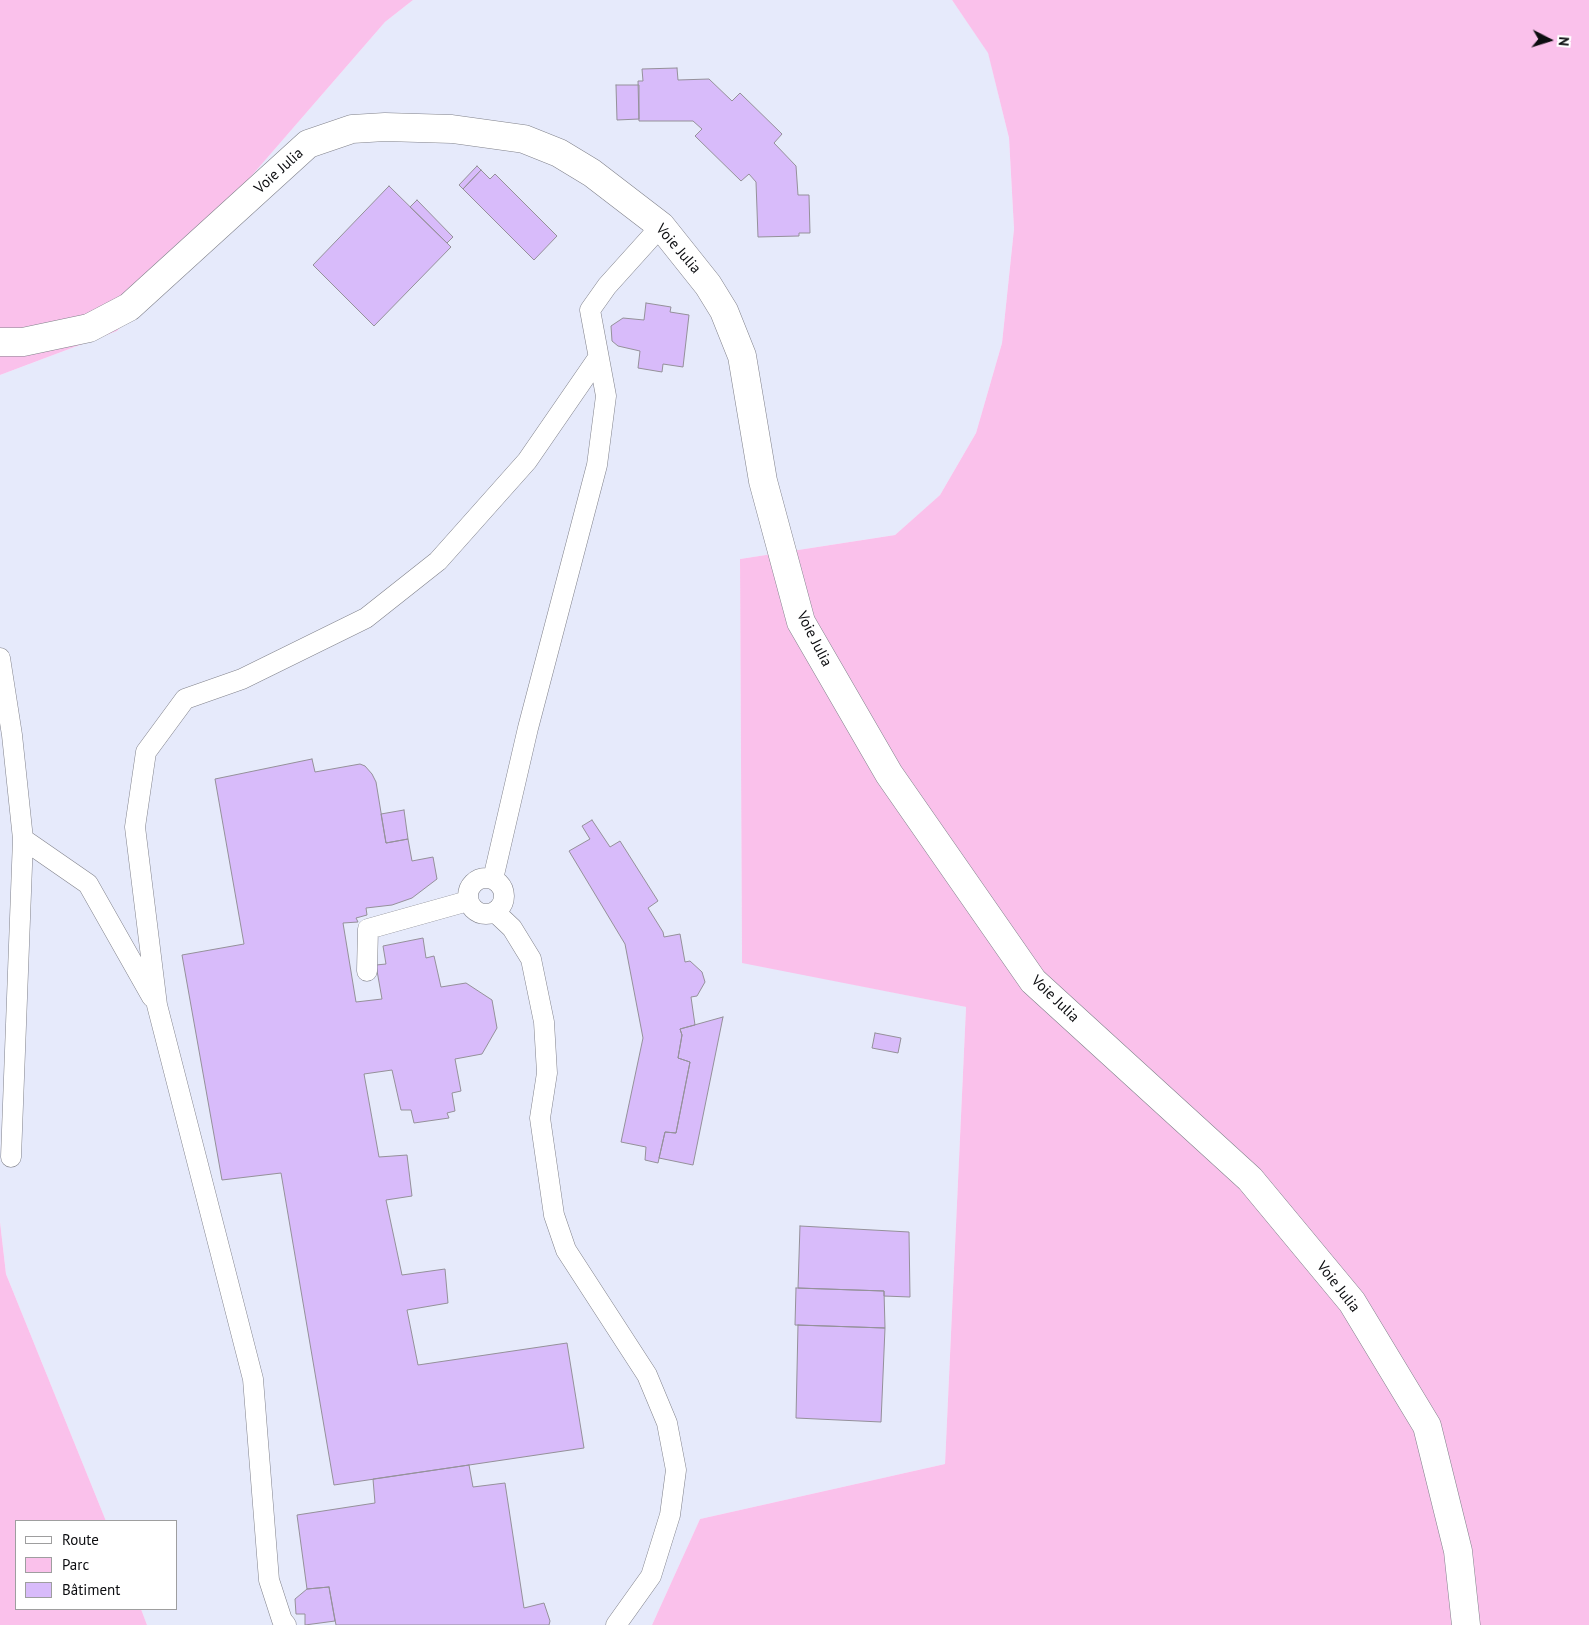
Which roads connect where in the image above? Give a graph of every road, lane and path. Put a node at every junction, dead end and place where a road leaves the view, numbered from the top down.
1 (661, 226) junction
2 (0, 342) edge
3 (598, 358) junction
4 (0, 658) edge
5 (23, 839) junction
6 (493, 879) junction
7 (468, 901) junction
8 (495, 912) junction
9 (367, 971) dead end
10 (157, 1005) junction
11 (10, 1156) dead end
12 (286, 1625) edge
13 (616, 1625) edge
14 (1466, 1625) edge

1 - 2 street, Voie Julia
1 - 3 lane
1 - 14 street, Voie Julia
3 - 6 lane
3 - 10 lane
4 - 5 lane
5 - 10 lane
5 - 11 lane
6 - 7 lane
6 - 8 lane
7 - 8 lane
7 - 9 lane
8 - 13 lane
10 - 12 lane

